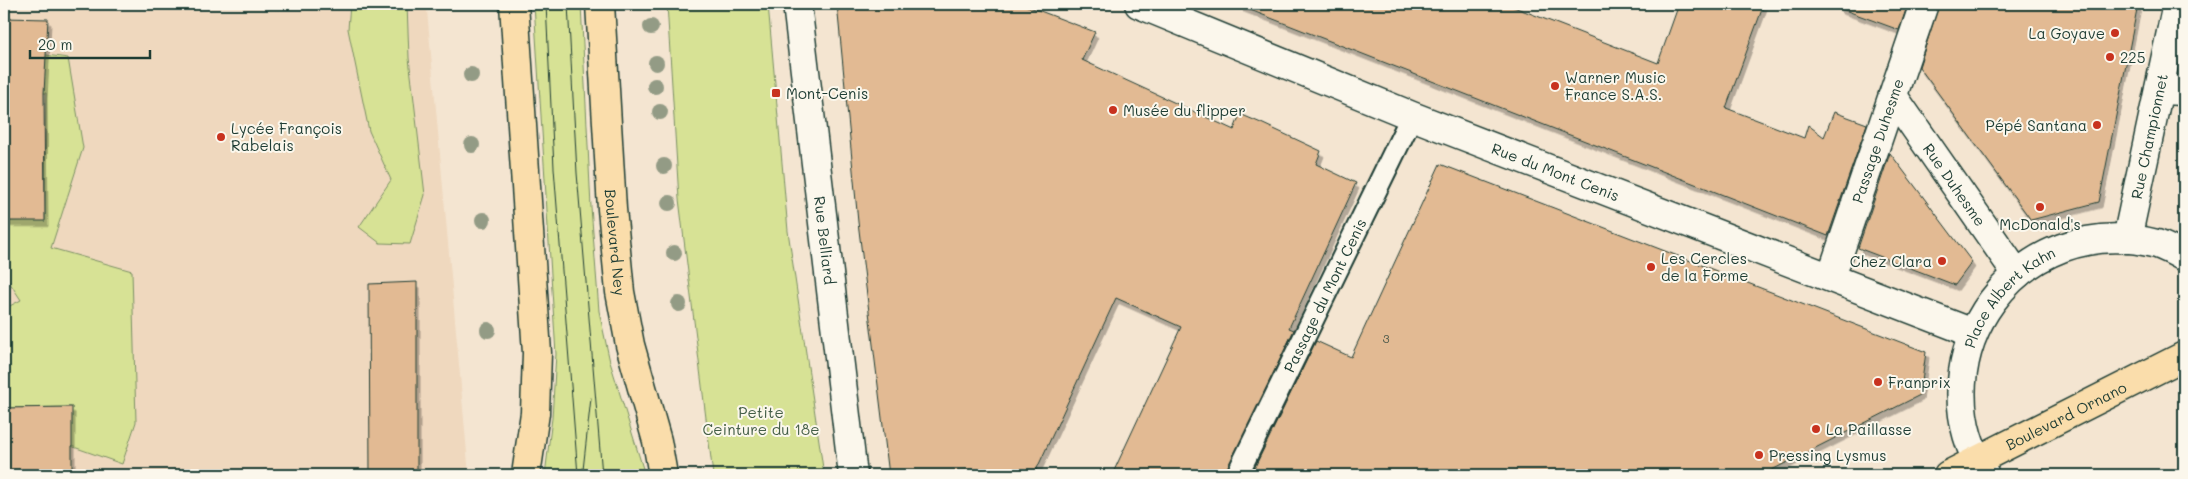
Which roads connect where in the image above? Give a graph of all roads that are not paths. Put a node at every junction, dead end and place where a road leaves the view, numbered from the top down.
1 (514, 4) edge
2 (600, 4) edge
3 (797, 4) edge
4 (1139, 4) edge
5 (1924, 4) edge
6 (2176, 4) edge
7 (2171, 90) edge
8 (1893, 96) junction
9 (1412, 116) junction
10 (2127, 239) junction
11 (2184, 257) edge
12 (2017, 274) junction
13 (1831, 277) junction
14 (1973, 334) junction
15 (2184, 356) edge
16 (1981, 468) edge
17 (526, 475) edge
18 (663, 475) edge
19 (853, 475) edge
20 (1237, 475) edge
21 (1948, 475) edge

1 - 17 main road
2 - 18 main road, Boulevard Ney
3 - 19 street, Rue Belliard
4 - 9 street, Rue du Mont Cenis
5 - 8 street, Passage Duhesme
6 - 7 street, Rue Championnet
7 - 10 street, Rue Championnet
8 - 12 street, Rue Duhesme
8 - 13 street, Passage Duhesme
9 - 13 street, Rue du Mont Cenis
9 - 20 lane, Passage du Mont Cenis
10 - 11 street, Place Albert Kahn
10 - 12 street, Place Albert Kahn
12 - 14 street, Place Albert Kahn
13 - 14 street, Rue du Mont Cenis
14 - 16 street, Place Albert Kahn
15 - 16 main road, Boulevard Ornano
16 - 21 main road, Boulevard Ornano

